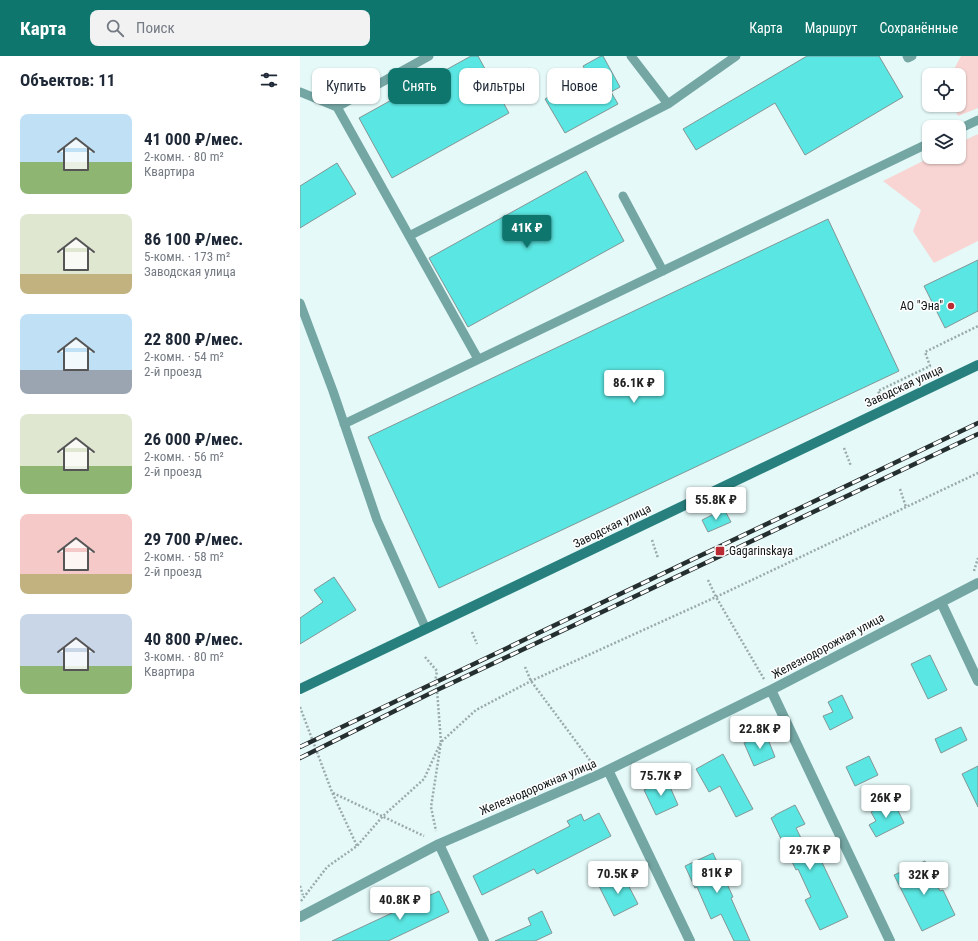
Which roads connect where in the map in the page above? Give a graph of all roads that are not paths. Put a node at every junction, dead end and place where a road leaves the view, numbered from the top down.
1 (429, 56) edge
2 (631, 56) edge
3 (736, 56) edge
4 (907, 56) edge
5 (912, 56) edge
6 (300, 92) edge
7 (668, 104) junction
8 (337, 107) junction
9 (978, 120) edge
10 (966, 126) edge
11 (922, 146) edge
12 (623, 196) dead end
13 (409, 236) junction
14 (663, 271) junction
15 (300, 303) edge
16 (478, 359) junction
17 (978, 365) edge
18 (344, 424) junction
19 (978, 583) edge
20 (941, 602) junction
21 (426, 629) junction
22 (978, 681) edge
23 (300, 689) edge
24 (771, 690) junction
25 (604, 772) junction
26 (439, 844) junction
27 (300, 917) edge
28 (484, 941) edge
29 (690, 941) edge
30 (890, 941) edge

1 - 8 lane
2 - 7 lane
3 - 7 lane
4 - 5 lane
6 - 8 lane
7 - 13 lane
8 - 13 lane
9 - 10 lane
11 - 14 lane
12 - 14 lane
13 - 16 lane
14 - 16 lane
15 - 18 lane
16 - 18 lane
17 - 21 main road, Заводская улица
18 - 21 lane
19 - 20 street, Железнодорожная улица
20 - 22 street
20 - 24 street, Железнодорожная улица
21 - 23 main road, Заводская улица
24 - 25 street, Железнодорожная улица
24 - 30 street
25 - 26 street, Железнодорожная улица
25 - 29 street
26 - 27 street, Железнодорожная улица
26 - 28 street

